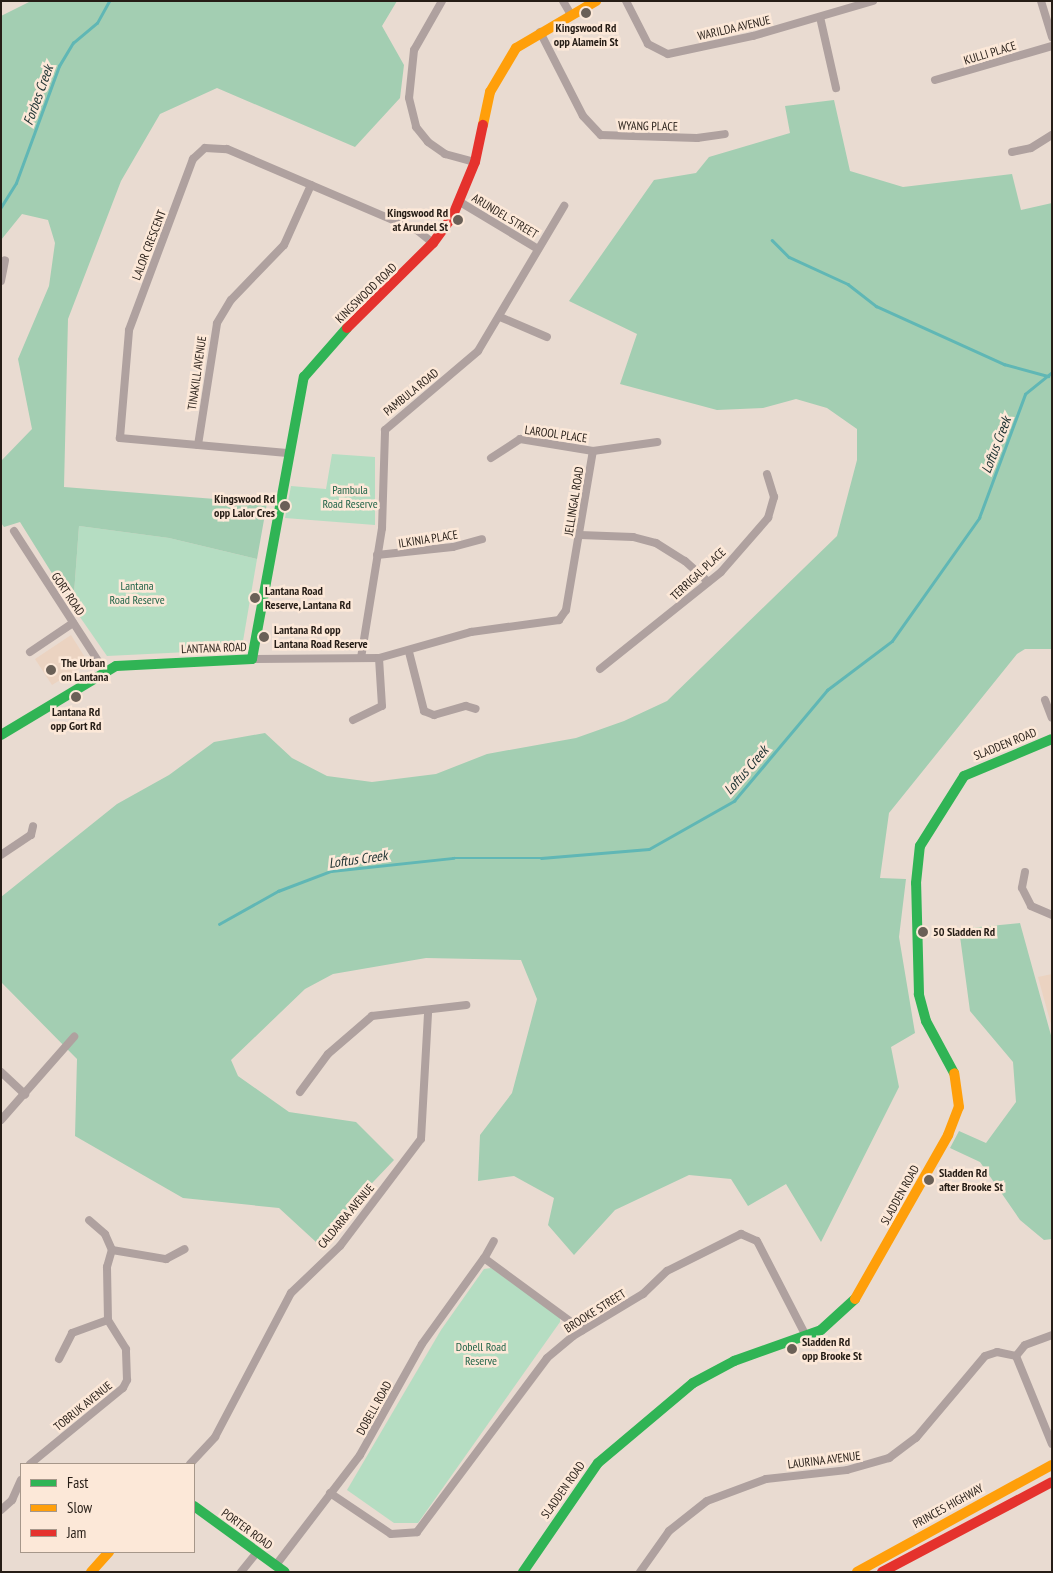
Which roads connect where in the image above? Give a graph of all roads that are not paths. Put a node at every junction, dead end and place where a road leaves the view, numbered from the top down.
1 (442, 1) edge
2 (563, 1) edge
3 (596, 1) edge
4 (626, 1) edge
5 (873, 1) edge
6 (1041, 1) edge
7 (571, 15) junction
8 (820, 17) junction
9 (540, 32) junction
10 (1052, 37) edge
11 (1052, 46) edge
12 (935, 80) dead end
13 (836, 88) dead end
14 (726, 134) dead end
15 (1052, 135) edge
16 (1012, 152) dead end
17 (475, 162) junction
18 (311, 185) junction
19 (460, 202) junction
20 (564, 206) dead end
21 (433, 243) junction
22 (538, 249) junction
23 (5, 260) dead end
24 (1, 281) edge
25 (500, 317) junction
26 (547, 337) dead end
27 (657, 442) dead end
28 (198, 445) junction
29 (594, 451) junction
30 (287, 453) junction
31 (491, 458) dead end
32 (767, 474) dead end
33 (14, 531) dead end
34 (580, 534) junction
35 (482, 539) dead end
36 (377, 555) junction
37 (708, 582) junction
38 (563, 618) joint
39 (74, 623) junction
40 (30, 652) dead end
41 (409, 652) junction
42 (361, 658) junction
43 (379, 658) junction
44 (252, 659) junction
45 (600, 669) dead end
46 (104, 670) junction
47 (1044, 700) dead end
48 (476, 709) dead end
49 (1052, 718) edge
50 (353, 720) dead end
51 (1, 735) edge
52 (1052, 739) edge
53 (33, 826) dead end
54 (1, 855) edge
55 (1025, 872) dead end
56 (1052, 915) edge
57 (466, 1005) dead end
58 (428, 1012) junction
59 (74, 1037) dead end
60 (1, 1072) edge
61 (300, 1092) dead end
62 (25, 1094) junction
63 (1, 1120) edge
64 (89, 1220) dead end
65 (494, 1241) dead end
66 (185, 1249) dead end
67 (112, 1250) junction
68 (485, 1257) junction
69 (108, 1320) junction
70 (582, 1330) junction
71 (1052, 1335) edge
72 (807, 1338) junction
73 (1016, 1356) junction
74 (59, 1359) dead end
75 (1052, 1444) edge
76 (31, 1463) edge
77 (191, 1463) edge
78 (1052, 1465) edge
79 (20, 1482) edge
80 (1052, 1482) edge
81 (330, 1493) junction
82 (195, 1507) edge
83 (1, 1510) edge
84 (257, 1552) junction
85 (108, 1553) edge
86 (276, 1565) junction
87 (91, 1572) edge
88 (241, 1572) edge
89 (285, 1572) edge
90 (523, 1572) edge
91 (640, 1572) edge
92 (857, 1572) edge
93 (882, 1572) edge

1 - 17 street
2 - 7 street
3 - 7 main road, KINGSWOOD ROAD
4 - 8 street, WARILDA AVENUE
5 - 8 street, WARILDA AVENUE
6 - 10 street
7 - 9 main road, KINGSWOOD ROAD
8 - 13 street
9 - 14 street, WYANG PLACE
9 - 17 main road, KINGSWOOD ROAD
11 - 12 street, KULLI PLACE
15 - 16 street
17 - 19 main road, KINGSWOOD ROAD
18 - 21 street, LALOR CRESCENT
18 - 28 street, TINAKILL AVENUE
18 - 28 street, LALOR CRESCENT
19 - 21 main road, KINGSWOOD ROAD
19 - 22 street, ARUNDEL STREET
20 - 22 street, PAMBULA ROAD
21 - 30 main road, KINGSWOOD ROAD
22 - 25 street, PAMBULA ROAD
23 - 24 street
25 - 26 street
25 - 36 street, PAMBULA ROAD
27 - 29 street, JELLINGAL ROAD
28 - 30 street, LALOR CRESCENT
29 - 31 street, LAROOL PLACE
29 - 34 street, JELLINGAL ROAD
30 - 44 main road, KINGSWOOD ROAD
32 - 37 street, TERRIGAL PLACE
33 - 39 street, GORT ROAD
34 - 37 street
34 - 38 street, JELLINGAL ROAD
35 - 36 street, ILKINIA PLACE
36 - 42 street, PAMBULA ROAD
37 - 45 street, TERRIGAL PLACE
38 - 41 street, LANTANA ROAD
39 - 40 street
39 - 46 street, GORT ROAD
41 - 43 street, LANTANA ROAD
41 - 48 street
42 - 43 street, LANTANA ROAD
42 - 44 street, LANTANA ROAD
43 - 50 street
44 - 46 main road, LANTANA ROAD
46 - 51 main road, LANTANA ROAD
47 - 49 street
52 - 72 main road, SLADDEN ROAD
53 - 54 street
55 - 56 street
57 - 58 street
58 - 61 street
58 - 77 street, CALDARRA AVENUE
59 - 62 street
60 - 62 street
62 - 63 street
64 - 67 street
65 - 68 street, DOBELL ROAD
66 - 67 street
67 - 69 street, TOBRUK AVENUE
68 - 70 street
68 - 81 street, DOBELL ROAD
69 - 74 street
69 - 76 street, TOBRUK AVENUE
70 - 72 street, BROOKE STREET
70 - 81 street, BROOKE STREET
71 - 73 street
72 - 90 main road, SLADDEN ROAD
73 - 75 street
73 - 91 street, LAURINA AVENUE
78 - 92 main road, PRINCES HIGHWAY
79 - 83 street
80 - 93 main road, PRINCES HIGHWAY
81 - 86 street, DOBELL ROAD
82 - 84 main road, PORTER ROAD
84 - 86 main road, PORTER ROAD
84 - 88 street
85 - 87 main road
86 - 89 main road, PORTER ROAD

